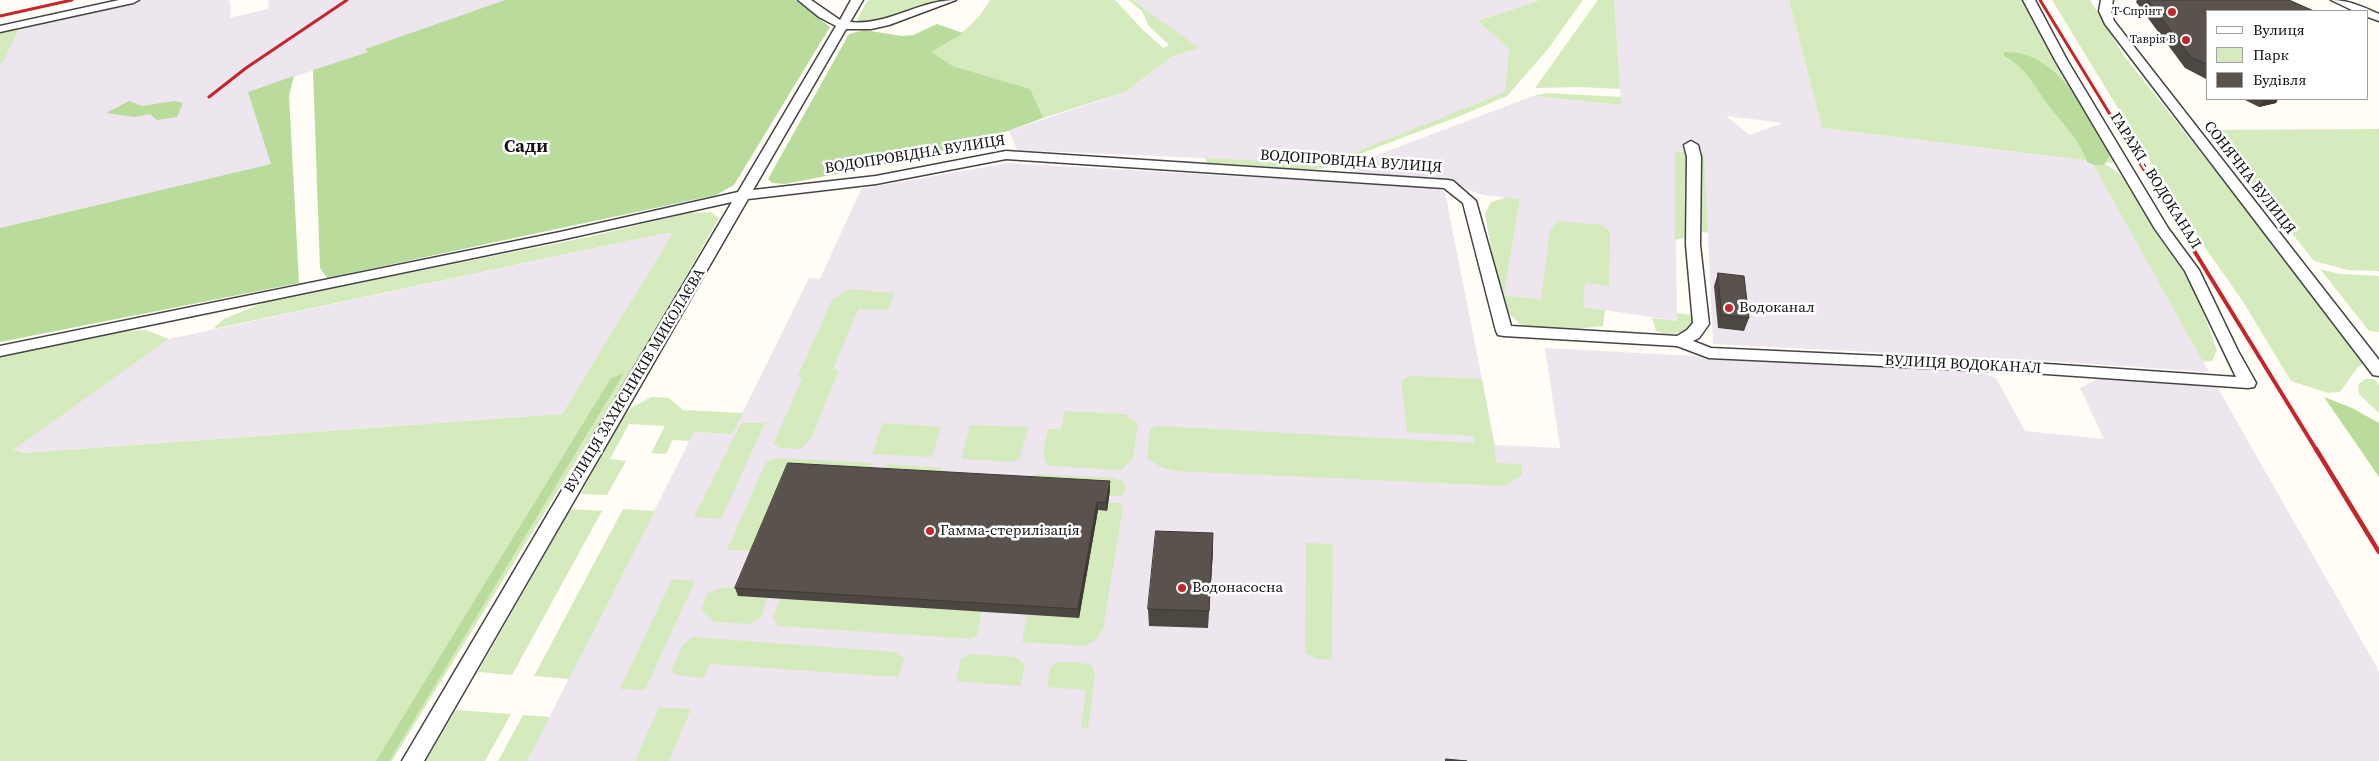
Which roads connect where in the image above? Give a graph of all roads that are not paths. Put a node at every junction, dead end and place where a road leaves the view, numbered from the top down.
1 (133, 0) edge
2 (804, 0) edge
3 (857, 0) edge
4 (950, 0) edge
5 (2029, 0) edge
6 (2107, 0) edge
7 (2337, 0) edge
8 (2361, 10) edge
9 (842, 25) junction
10 (0, 29) edge
11 (1691, 145) dead end
12 (743, 195) junction
13 (1679, 341) junction
14 (0, 351) edge
15 (2379, 371) edge
16 (2248, 382) joint
17 (412, 761) edge

1 - 10 street
2 - 9 street
3 - 9 street, ВУЛИЦЯ ЗАХИСНИКІВ МИКОЛАЄВА
4 - 9 street
5 - 16 street, ГАРАЖІ - ВОДОКАНАЛ
6 - 15 street, СОНЯЧНА ВУЛИЦЯ
7 - 8 street
9 - 12 street, ВУЛИЦЯ ЗАХИСНИКІВ МИКОЛАЄВА
11 - 13 street
12 - 13 street, ВОДОПРОВІДНА ВУЛИЦЯ
12 - 14 street
12 - 17 street, ВУЛИЦЯ ЗАХИСНИКІВ МИКОЛАЄВА
13 - 16 street, ВУЛИЦЯ ВОДОКАНАЛ

